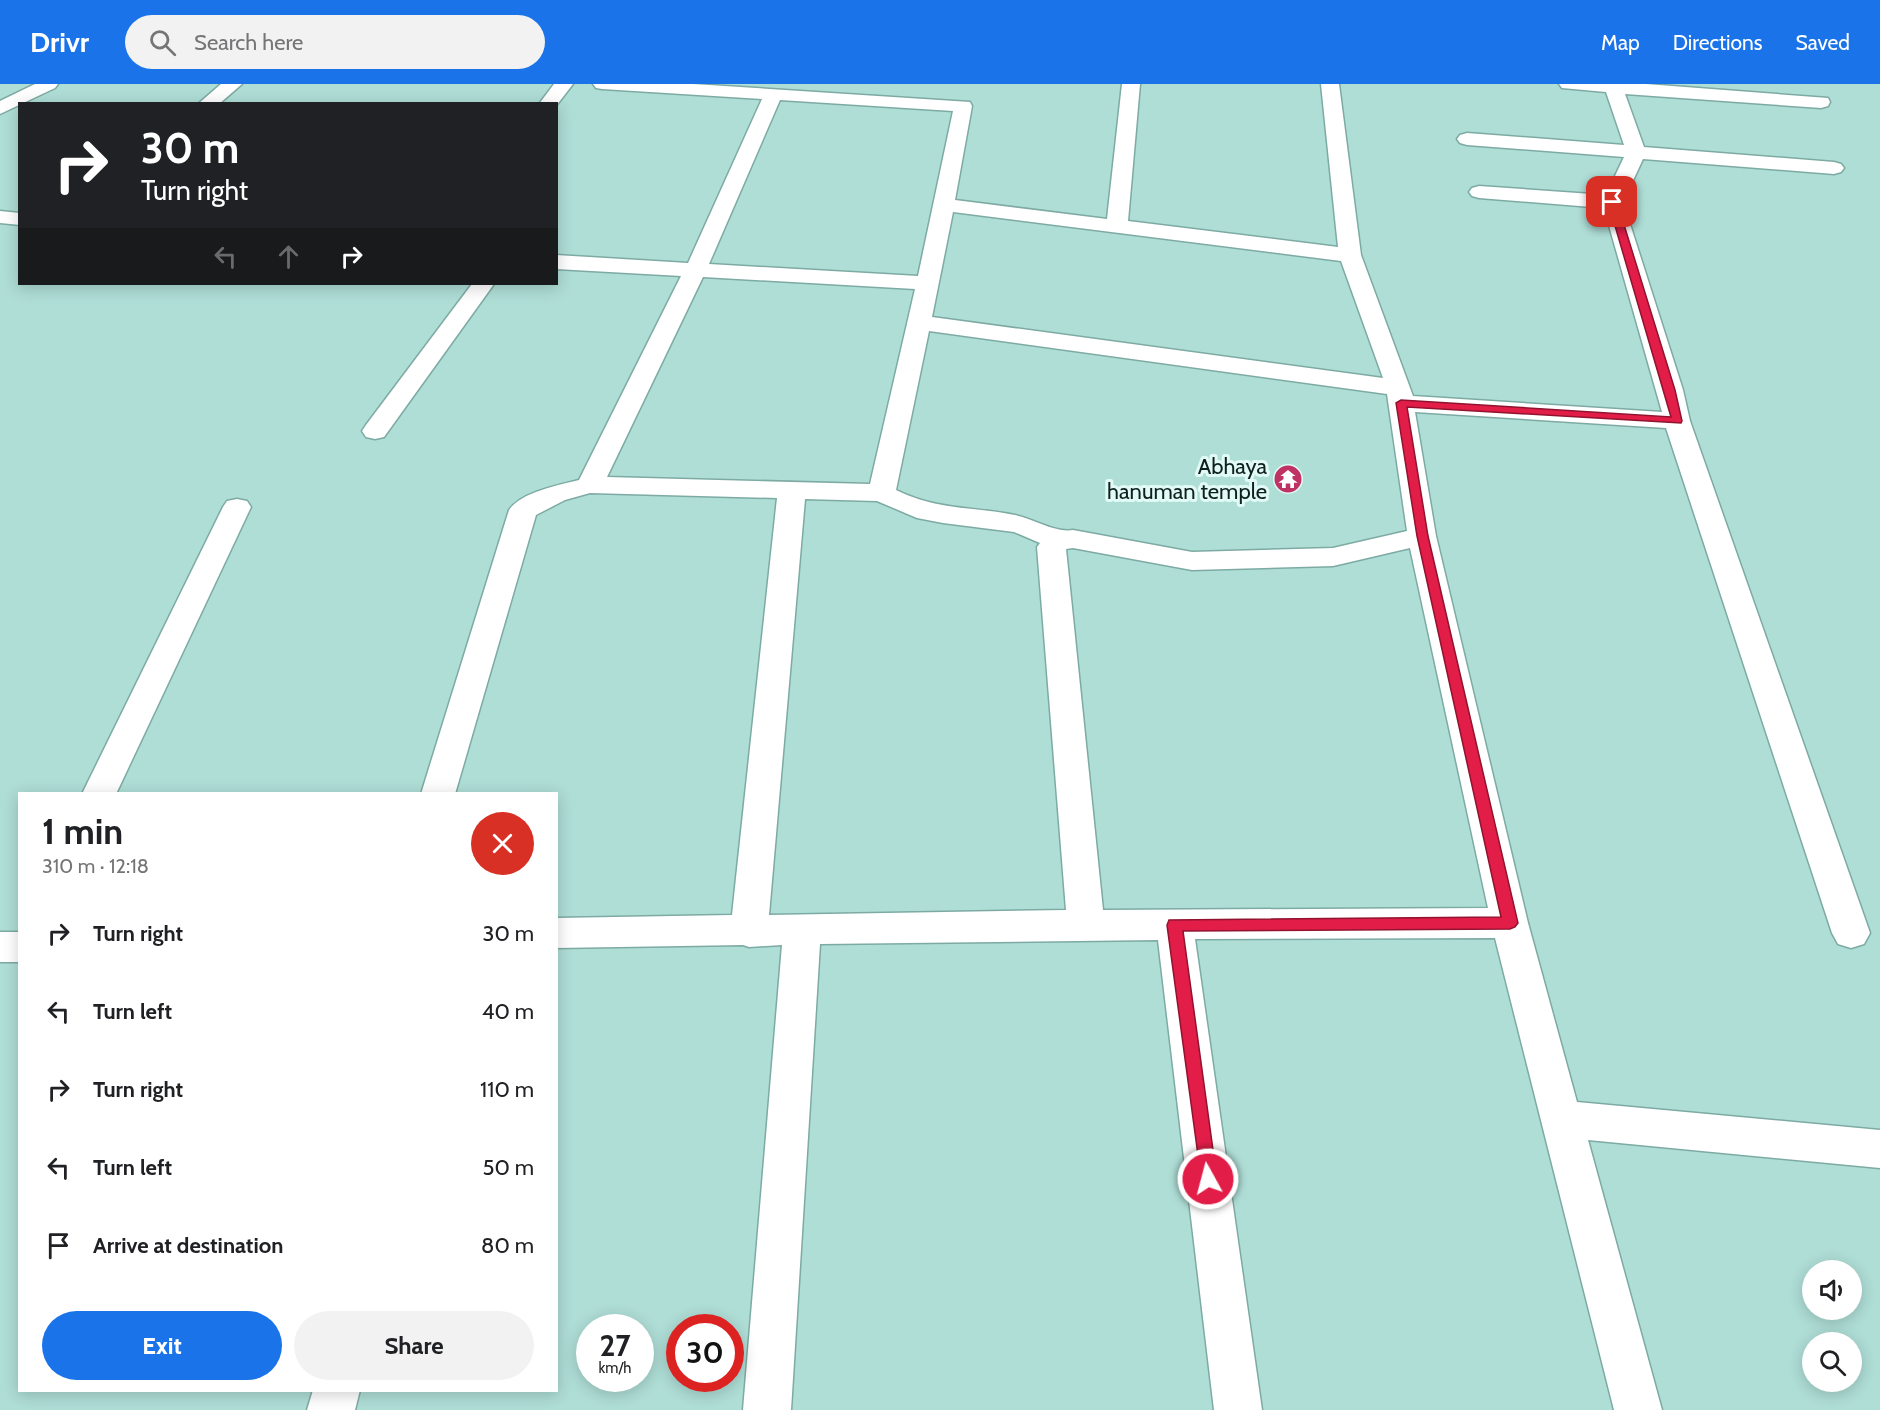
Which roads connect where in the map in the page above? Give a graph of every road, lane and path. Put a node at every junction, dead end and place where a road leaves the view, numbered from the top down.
1 (49, 84) edge
2 (233, 84) edge
3 (564, 84) edge
4 (602, 84) edge
5 (962, 84) edge
6 (1131, 84) edge
7 (1329, 84) edge
8 (1568, 84) edge
9 (1612, 86) edge
10 (745, 89) edge
11 (773, 94) junction
12 (210, 102) edge
13 (550, 102) edge
14 (1821, 102) dead end
15 (963, 106) junction
16 (0, 108) edge
17 (0, 114) edge
18 (18, 116) edge
19 (1467, 139) dead end
20 (1636, 153) junction
21 (1834, 168) dead end
22 (1479, 192) dead end
23 (1612, 202) junction
24 (943, 205) junction
25 (0, 217) edge
26 (18, 219) edge
27 (1117, 226) junction
28 (1350, 255) junction
29 (558, 262) edge
30 (695, 272) junction
31 (928, 283) junction
32 (482, 285) edge
33 (919, 322) junction
34 (1400, 396) junction
35 (1677, 421) junction
36 (375, 431) dead end
37 (590, 485) junction
38 (792, 490) junction
39 (882, 493) junction
40 (237, 507) dead end
41 (1422, 536) junction
42 (1058, 541) junction
43 (100, 792) edge
44 (439, 792) edge
45 (1510, 923) junction
46 (1086, 925) junction
47 (1175, 925) junction
48 (802, 930) junction
49 (749, 932) junction
50 (558, 933) edge
51 (1851, 933) dead end
52 (0, 947) edge
53 (18, 947) edge
54 (1562, 1119) junction
55 (1880, 1149) edge
56 (336, 1392) edge
57 (331, 1410) edge
58 (767, 1410) edge
59 (1238, 1410) edge
60 (1638, 1410) edge

1 - 16 street
2 - 12 street
3 - 13 street
4 - 10 street
5 - 15 street
6 - 27 street
7 - 28 street
8 - 9 street
9 - 14 street
9 - 20 street
10 - 11 street
11 - 15 street
11 - 30 street
15 - 24 street
17 - 18 street
19 - 20 street
20 - 21 street
20 - 23 street
22 - 23 street
23 - 35 street
24 - 27 street
24 - 31 street
25 - 26 street
27 - 28 street
28 - 34 street
29 - 30 street
30 - 31 street
30 - 37 street
31 - 33 street
32 - 36 street
33 - 34 street
33 - 39 street
34 - 35 street
34 - 41 street
35 - 51 street
37 - 38 street
37 - 44 street
38 - 39 street
38 - 49 street
39 - 42 street
40 - 43 street
41 - 42 street
41 - 45 street
42 - 46 street
45 - 47 street
45 - 54 street
46 - 47 street
46 - 48 street
47 - 59 street
48 - 49 street
48 - 58 street
49 - 50 street
52 - 53 street
54 - 55 street
54 - 60 street
56 - 57 street

